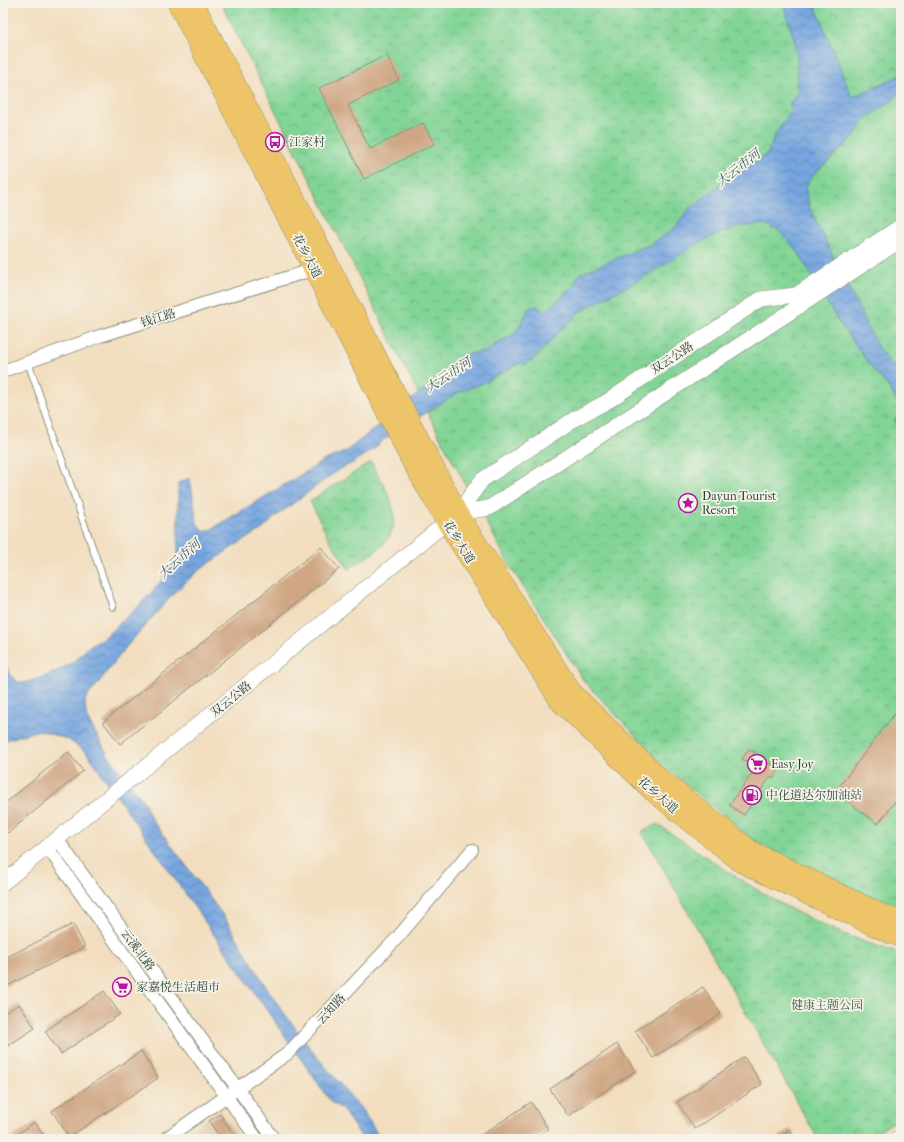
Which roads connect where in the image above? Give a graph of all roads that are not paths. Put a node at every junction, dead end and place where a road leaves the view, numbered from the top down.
1 (177, 3) edge
2 (194, 3) edge
3 (901, 226) edge
4 (901, 240) edge
5 (851, 265) junction
6 (315, 269) junction
7 (814, 290) junction
8 (28, 362) junction
9 (3, 371) edge
10 (387, 395) junction
11 (452, 518) junction
12 (113, 607) dead end
13 (52, 843) junction
14 (472, 850) dead end
15 (3, 883) edge
16 (901, 920) edge
17 (901, 937) edge
18 (238, 1089) junction
19 (227, 1097) junction
20 (901, 1137) edge
21 (165, 1139) edge
22 (257, 1139) edge
23 (274, 1139) edge
24 (897, 1139) edge

1 - 6 main road, 花乡大道
2 - 10 main road, 花乡大道
3 - 5 street, 双云公路
4 - 5 street, 双云公路
5 - 7 street, 双云公路
6 - 8 street, 钱江路
6 - 10 main road, 花乡大道
7 - 11 street, 双云公路
7 - 11 street, 双云公路
8 - 9 street, 钱江路
8 - 12 lane
10 - 11 main road, 花乡大道
11 - 13 street, 双云公路
11 - 16 main road, 花乡大道
11 - 17 main road, 花乡大道
13 - 15 street, 双云公路
13 - 18 street, 云溪北路
13 - 19 street, 云溪北路
14 - 18 street, 云知路
18 - 19 street, 云知路
18 - 23 street, 云溪北路
19 - 21 street, 云知路
19 - 22 street, 云溪北路
20 - 24 street

